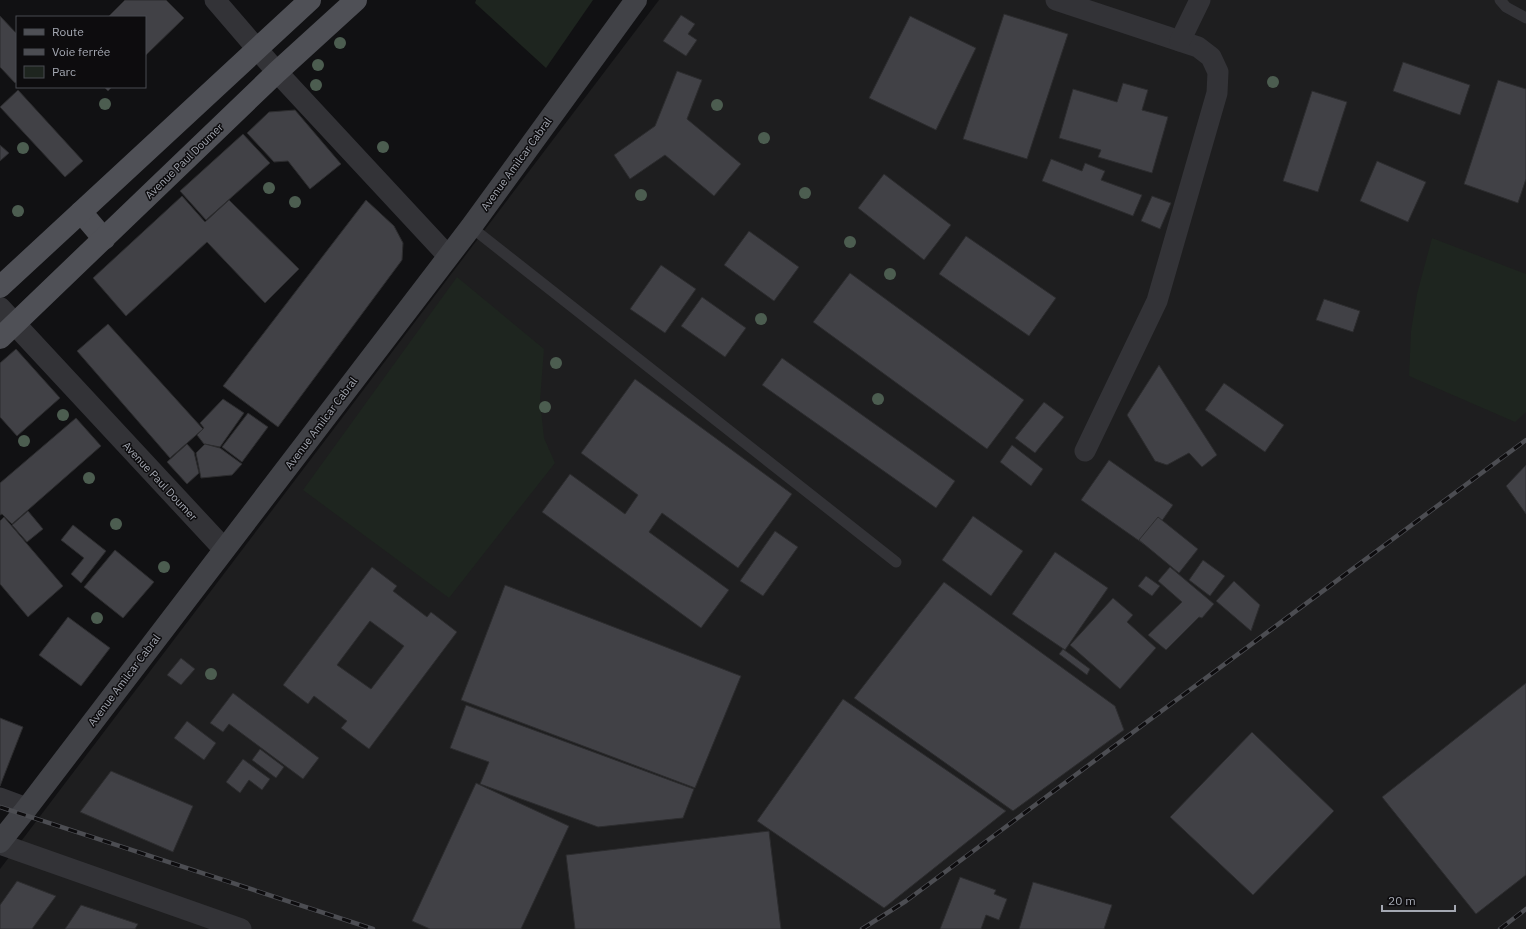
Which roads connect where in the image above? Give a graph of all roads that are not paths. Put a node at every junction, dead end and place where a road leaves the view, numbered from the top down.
1 (215, 0) edge
2 (310, 0) edge
3 (356, 0) edge
4 (636, 0) edge
5 (1056, 0) edge
6 (1200, 0) edge
7 (1500, 0) edge
8 (1526, 18) edge
9 (1180, 42) junction
10 (257, 48) junction
11 (277, 72) junction
12 (81, 212) junction
13 (471, 227) junction
14 (104, 239) junction
15 (448, 256) junction
16 (0, 287) edge
17 (0, 308) edge
18 (8, 331) edge
19 (1085, 451) dead end
20 (224, 549) junction
21 (896, 562) dead end
22 (0, 798) edge
23 (27, 808) junction
24 (0, 843) edge
25 (241, 929) edge

1 - 10 street
2 - 10 main road
3 - 11 main road, Avenue Paul Doumer
4 - 13 main road, Avenue Amilcar Cabral
5 - 9 street
6 - 9 street
7 - 8 lane
9 - 19 street
10 - 11 street
10 - 12 main road
11 - 14 main road, Avenue Paul Doumer
11 - 15 street
12 - 14 main road
12 - 16 main road
13 - 15 main road, Avenue Amilcar Cabral
13 - 21 lane
14 - 18 main road, Avenue Paul Doumer
15 - 20 main road, Avenue Amilcar Cabral
17 - 18 street, Avenue Paul Doumer
18 - 20 street, Avenue Paul Doumer
20 - 23 main road, Avenue Amilcar Cabral
22 - 23 street
23 - 24 main road, Avenue Amilcar Cabral
24 - 25 street

